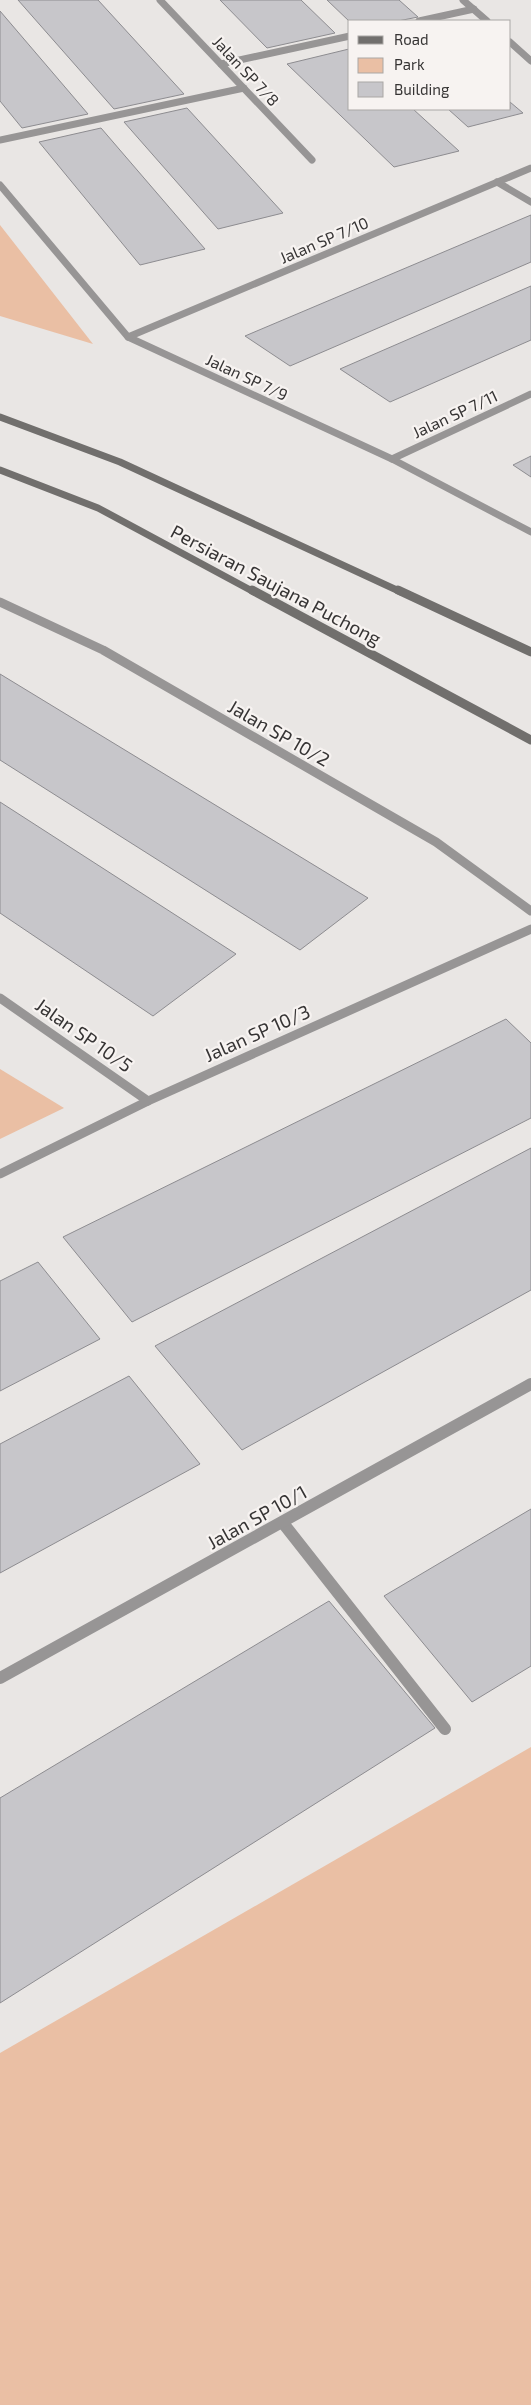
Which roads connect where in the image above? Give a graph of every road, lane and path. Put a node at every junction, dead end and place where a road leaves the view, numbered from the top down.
1 (160, 0) edge
2 (463, 0) edge
3 (474, 9) junction
4 (424, 20) edge
5 (486, 20) edge
6 (348, 36) edge
7 (511, 43) edge
8 (531, 61) edge
9 (221, 64) junction
10 (244, 88) junction
11 (0, 140) edge
12 (312, 160) dead end
13 (531, 168) edge
14 (497, 182) junction
15 (0, 185) edge
16 (531, 202) edge
17 (128, 336) junction
18 (531, 394) edge
19 (0, 418) edge
20 (392, 459) junction
21 (0, 470) edge
22 (531, 532) edge
23 (0, 602) edge
24 (531, 652) edge
25 (531, 740) edge
26 (531, 911) edge
27 (531, 929) edge
28 (0, 998) edge
29 (148, 1101) junction
30 (0, 1174) edge
31 (531, 1384) edge
32 (283, 1522) junction
33 (0, 1678) edge
34 (445, 1729) dead end

1 - 9 street, Jalan SP 7/8
2 - 3 street
3 - 4 street
3 - 5 street
6 - 9 street
7 - 8 street
9 - 10 street, Jalan SP 7/8
10 - 11 street
10 - 12 street, Jalan SP 7/8
13 - 14 street, Jalan SP 7/10
14 - 16 street
14 - 17 street, Jalan SP 7/10
15 - 17 street, Jalan SP 7/9
17 - 20 street, Jalan SP 7/9
18 - 20 street, Jalan SP 7/11
19 - 24 street
20 - 22 street, Jalan SP 7/9
21 - 25 street, Persiaran Saujana Puchong
23 - 26 street, Jalan SP 10/2
27 - 29 street, Jalan SP 10/3
28 - 29 street, Jalan SP 10/5
29 - 30 street, Jalan SP 10/3
31 - 32 street, Jalan SP 10/1
32 - 33 street, Jalan SP 10/1
32 - 34 street

